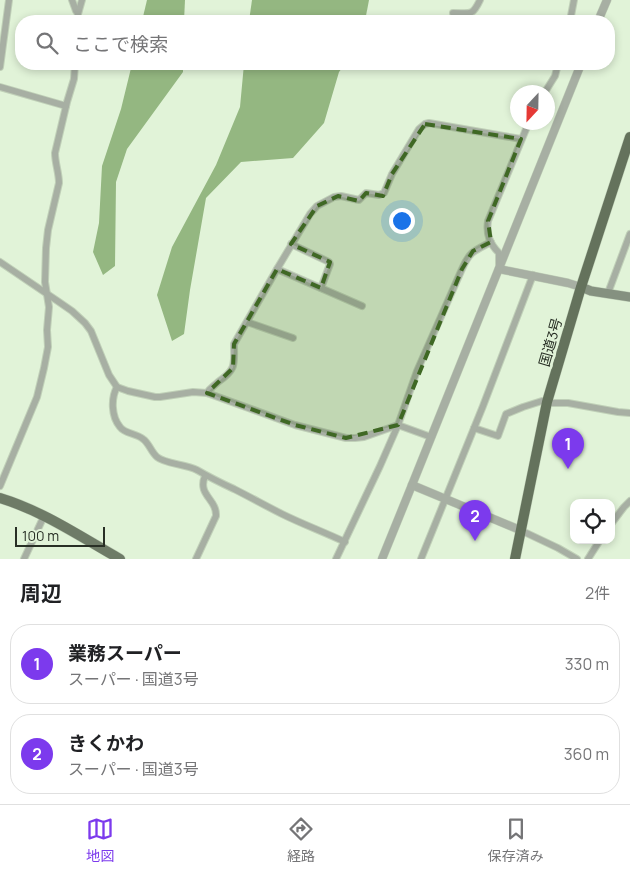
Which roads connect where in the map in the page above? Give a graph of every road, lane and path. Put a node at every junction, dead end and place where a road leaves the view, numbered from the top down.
1 (9, 0) edge
2 (72, 0) edge
3 (82, 0) edge
4 (480, 0) edge
5 (574, 0) edge
6 (607, 0) edge
7 (78, 12) junction
8 (452, 12) dead end
9 (77, 15) edge
10 (571, 15) edge
11 (601, 15) edge
12 (0, 67) edge
13 (75, 70) edge
14 (556, 70) edge
15 (579, 70) edge
16 (549, 85) edge
17 (0, 86) edge
18 (66, 106) junction
19 (526, 130) edge
20 (630, 136) edge
21 (522, 139) junction
22 (630, 234) edge
23 (490, 242) junction
24 (291, 244) junction
25 (0, 262) edge
26 (277, 269) junction
27 (499, 269) junction
28 (533, 275) junction
29 (581, 287) junction
30 (321, 288) junction
31 (608, 293) junction
32 (47, 294) junction
33 (630, 297) edge
34 (362, 306) dead end
35 (247, 322) junction
36 (293, 338) dead end
37 (117, 387) junction
38 (207, 393) junction
39 (547, 402) junction
40 (630, 413) edge
41 (398, 425) junction
42 (474, 428) junction
43 (431, 438) junction
44 (206, 476) junction
45 (412, 485) junction
46 (0, 486) edge
47 (0, 498) edge
48 (446, 498) junction
49 (630, 501) edge
50 (44, 516) junction
51 (615, 519) edge
52 (520, 530) junction
53 (345, 542) junction
54 (597, 544) edge
55 (24, 559) edge
56 (120, 559) edge
57 (196, 559) edge
58 (336, 559) edge
59 (382, 559) edge
60 (421, 559) edge
61 (515, 559) edge
62 (577, 559) edge
63 (588, 559) edge

1 - 12 street
2 - 7 street
3 - 7 street
4 - 8 street
5 - 10 street
6 - 11 street
7 - 9 street
13 - 18 street
14 - 16 street
15 - 27 street
17 - 18 street
18 - 32 street
19 - 21 street
20 - 29 highway, 国道3号
21 - 23 street
21 - 24 street
22 - 31 street
23 - 27 street
23 - 41 street
24 - 26 street
24 - 30 street
25 - 32 street
26 - 30 street
26 - 35 street
27 - 28 street
27 - 43 street
28 - 29 street
28 - 42 street
29 - 31 main road
29 - 39 highway, 国道3号
30 - 34 street
31 - 33 main road
32 - 37 street
32 - 46 street
35 - 36 street
35 - 38 street
37 - 38 street
37 - 44 street
38 - 41 street
39 - 40 street
39 - 42 street
39 - 52 highway, 国道3号
41 - 43 street
41 - 53 street
42 - 48 street
43 - 45 street
44 - 53 street
44 - 57 street
45 - 48 street
45 - 59 street
47 - 50 main road
48 - 52 street
48 - 60 street
49 - 51 street
50 - 55 street
50 - 56 main road
52 - 61 highway, 国道3号
52 - 62 street
53 - 58 street
54 - 63 street

